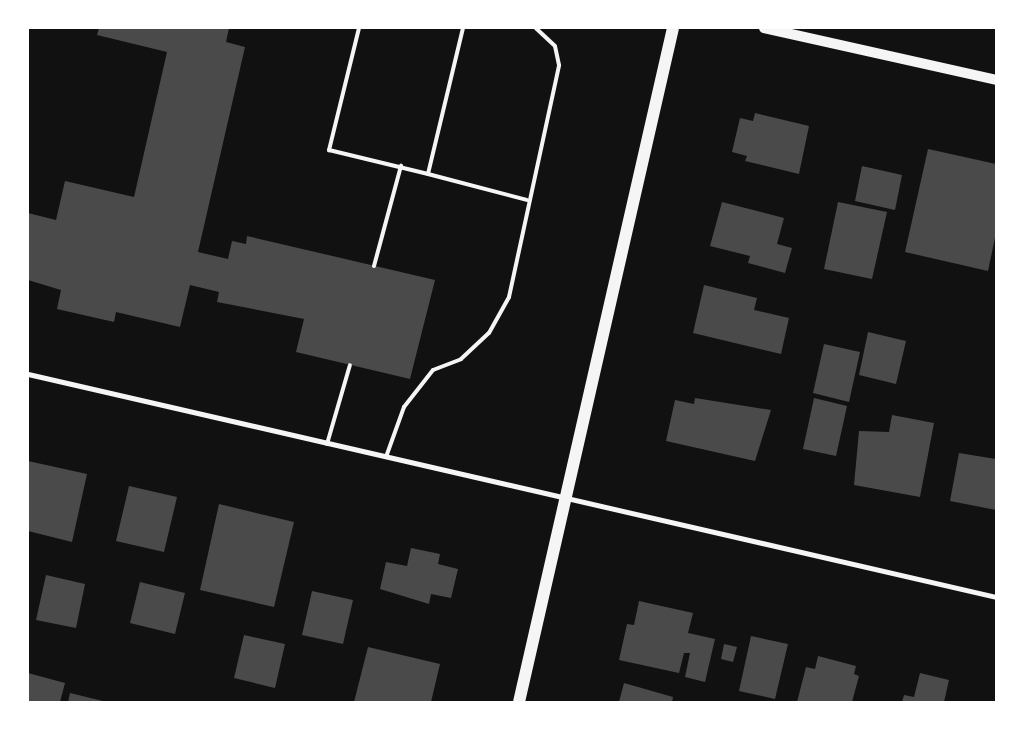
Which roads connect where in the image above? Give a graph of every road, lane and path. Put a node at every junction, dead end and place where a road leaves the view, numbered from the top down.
1 (359, 28) edge
2 (463, 28) edge
3 (536, 28) edge
4 (673, 28) edge
5 (764, 28) edge
6 (996, 80) edge
7 (401, 166) junction
8 (428, 174) junction
9 (527, 200) junction
10 (374, 266) dead end
11 (350, 365) dead end
12 (28, 374) edge
13 (327, 444) junction
14 (386, 457) junction
15 (564, 498) junction
16 (996, 597) edge
17 (519, 702) edge

1 - 7 lane
2 - 8 lane
3 - 9 lane
4 - 15 main road
5 - 6 main road
7 - 8 lane
7 - 10 lane
8 - 9 lane
9 - 14 lane
11 - 13 lane
12 - 13 street
13 - 14 street
14 - 15 street
15 - 16 street
15 - 17 main road

